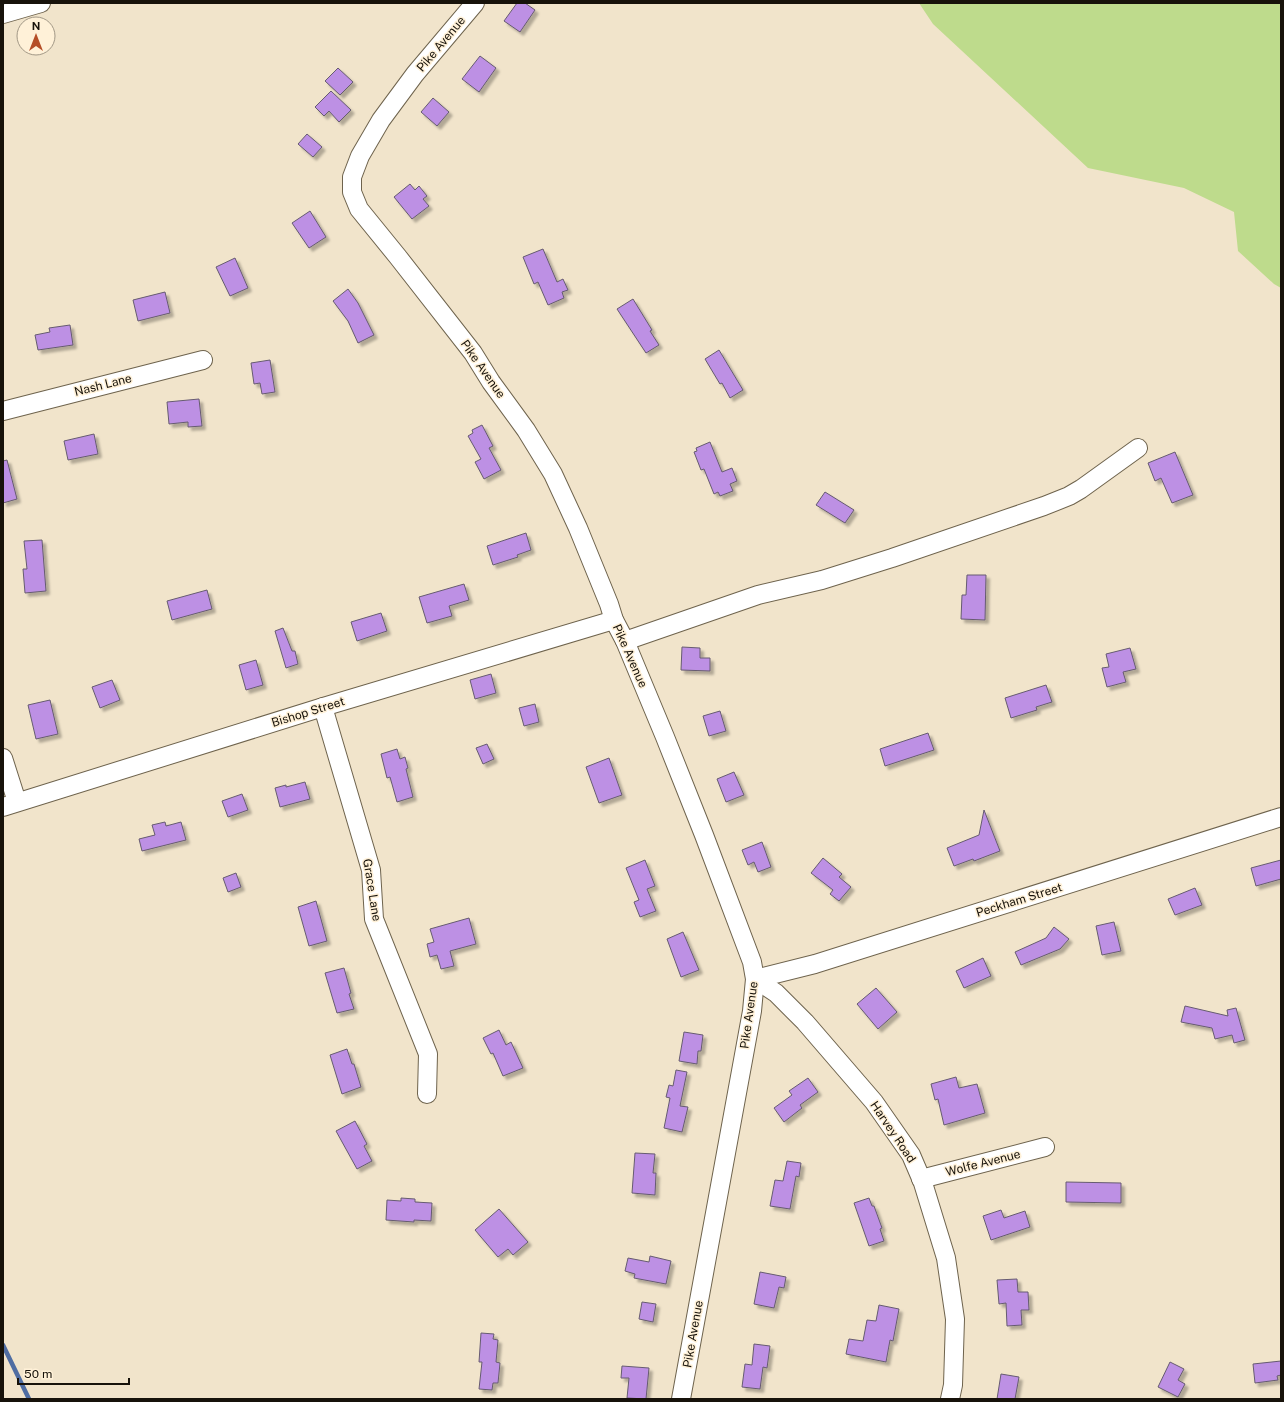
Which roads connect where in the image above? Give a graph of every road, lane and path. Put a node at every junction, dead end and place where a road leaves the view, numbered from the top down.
1 (41, 3) edge
2 (475, 3) edge
3 (3, 14) edge
4 (203, 360) dead end
5 (3, 411) edge
6 (1138, 448) dead end
7 (614, 620) junction
8 (625, 641) junction
9 (324, 707) junction
10 (3, 758) edge
11 (10, 804) edge
12 (1281, 817) edge
13 (756, 979) junction
14 (427, 1094) dead end
15 (1045, 1148) dead end
16 (921, 1178) junction
17 (681, 1399) edge
18 (950, 1399) edge

1 - 3 street
2 - 7 street, Pike Avenue
4 - 5 street, Nash Lane
6 - 8 street
7 - 8 street, Pike Avenue
7 - 9 street, Bishop Street
8 - 13 street, Pike Avenue
9 - 11 street, Bishop Street
9 - 14 street, Grace Lane
10 - 11 street
12 - 13 street, Peckham Street
13 - 16 street, Harvey Road
13 - 17 street, Pike Avenue
15 - 16 street, Wolfe Avenue
16 - 18 street, Harvey Road

